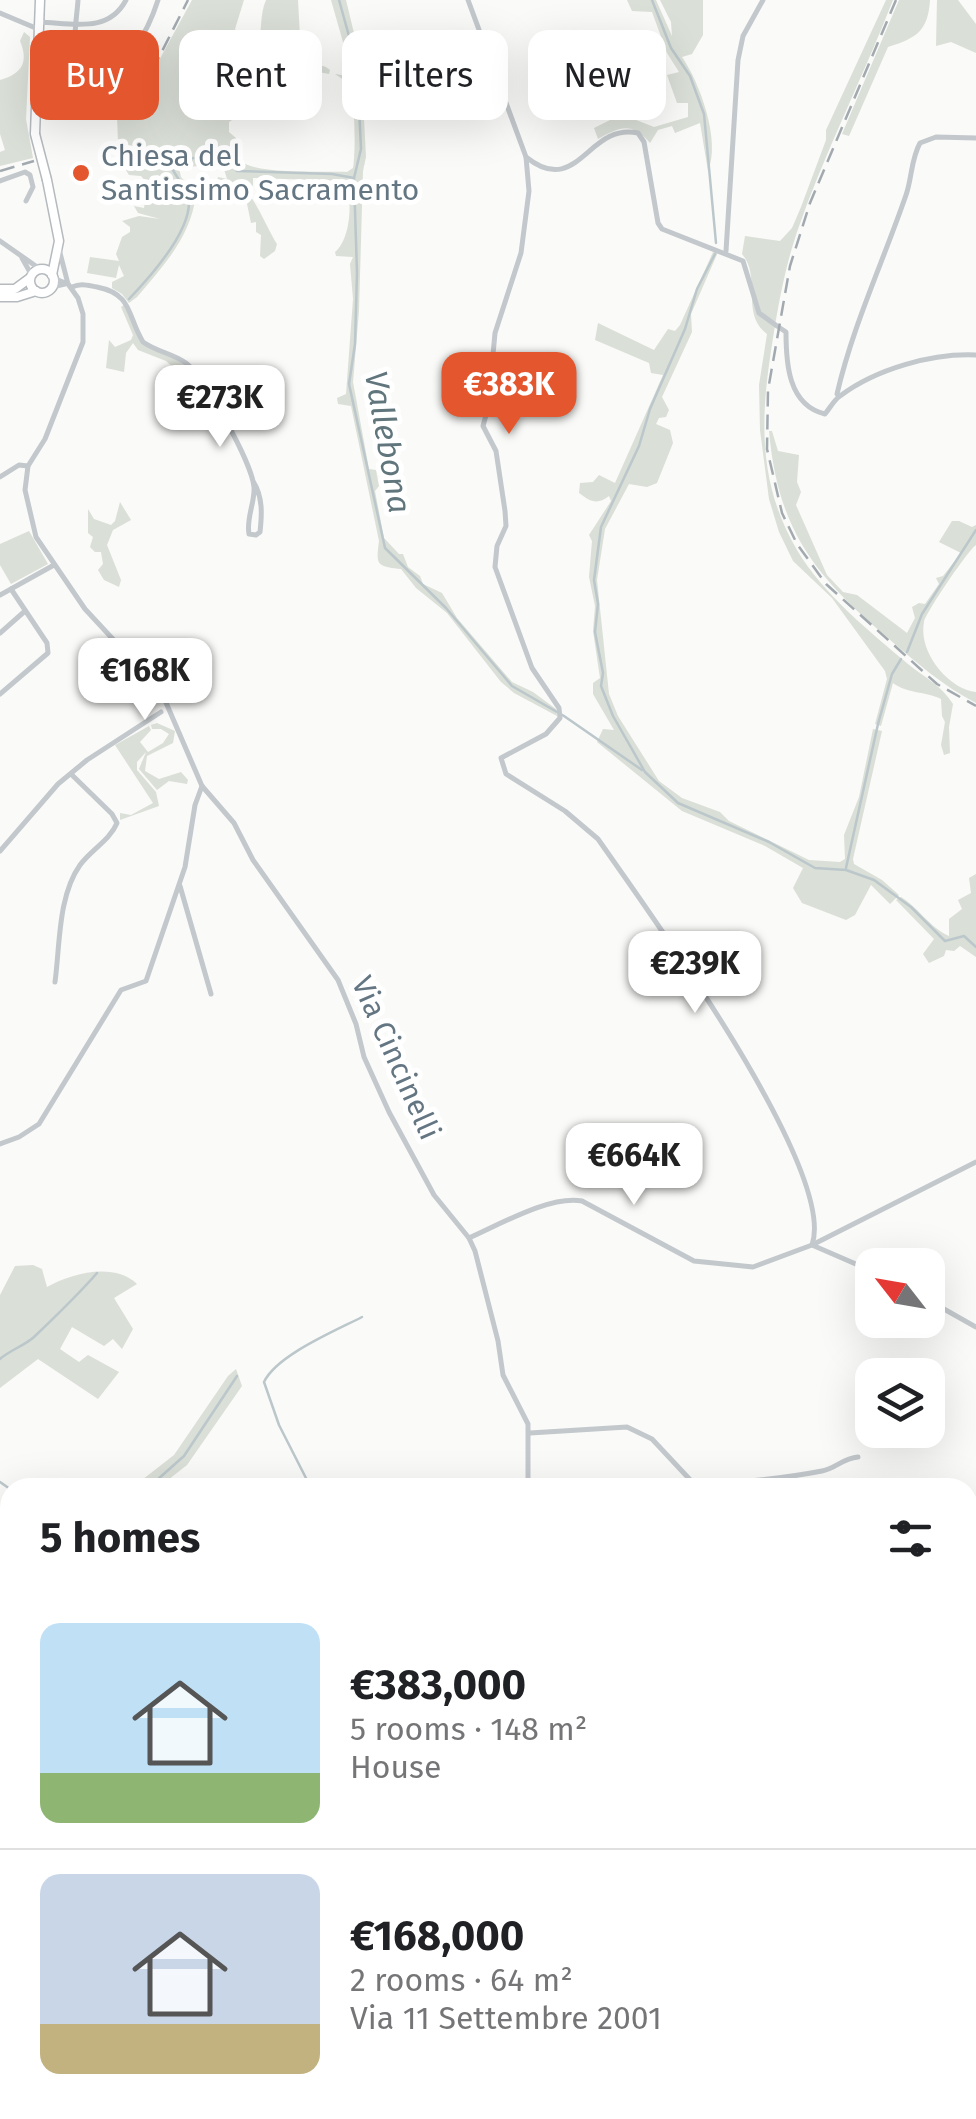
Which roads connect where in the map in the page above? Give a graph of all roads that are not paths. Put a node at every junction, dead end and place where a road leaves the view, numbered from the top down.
1 (40, 0) edge
2 (78, 0) edge
3 (126, 0) edge
4 (158, 0) edge
5 (468, 0) edge
6 (763, 0) edge
7 (0, 14) edge
8 (77, 22) junction
9 (38, 26) junction
10 (976, 138) edge
11 (526, 158) junction
12 (0, 181) edge
13 (26, 201) dead end
14 (56, 235) junction
15 (0, 241) edge
16 (59, 249) junction
17 (726, 252) junction
18 (36, 272) junction
19 (53, 280) junction
20 (70, 285) junction
21 (0, 289) edge
22 (36, 292) junction
23 (0, 297) edge
24 (976, 355) edge
25 (839, 396) junction
26 (28, 466) junction
27 (0, 476) edge
28 (253, 481) junction
29 (54, 565) junction
30 (11, 589) junction
31 (0, 594) edge
32 (25, 611) junction
33 (0, 633) edge
34 (0, 694) edge
35 (164, 714) junction
36 (71, 774) junction
37 (202, 786) junction
38 (0, 851) edge
39 (180, 883) junction
40 (55, 982) dead end
41 (211, 994) dead end
42 (0, 1144) edge
43 (976, 1162) edge
44 (469, 1238) junction
45 (812, 1245) junction
46 (855, 1264) edge
47 (945, 1310) edge
48 (976, 1327) edge
49 (530, 1434) junction
50 (858, 1456) dead end
51 (528, 1478) edge
52 (688, 1478) edge
53 (772, 1478) edge

1 - 9 main road
2 - 8 street
3 - 8 street
4 - 8 street
5 - 11 street
6 - 17 street
7 - 9 street
8 - 9 street
9 - 14 main road, bridge
10 - 25 street
11 - 17 street
11 - 45 street
12 - 13 street
14 - 16 main road
14 - 18 main road
15 - 18 street
16 - 19 main road
16 - 20 street
17 - 25 street
18 - 19 main road
18 - 21 main road
18 - 22 main road
19 - 20 street
19 - 22 main road
20 - 26 street
20 - 28 street
22 - 23 main road
24 - 25 street
26 - 27 street
26 - 29 street
28 - 28 street
29 - 30 street
29 - 35 street
30 - 31 street
30 - 32 street
32 - 33 street
32 - 34 street
35 - 36 street
35 - 37 street, Via Cincinelli
36 - 38 street
36 - 40 street
37 - 39 street
37 - 44 street, Via Cincinelli
39 - 41 street
39 - 42 street
43 - 45 street
44 - 45 street
44 - 49 street, Via Cincinelli
45 - 46 street
47 - 48 street
49 - 51 street, Via Cincinelli
49 - 52 street
50 - 53 street

